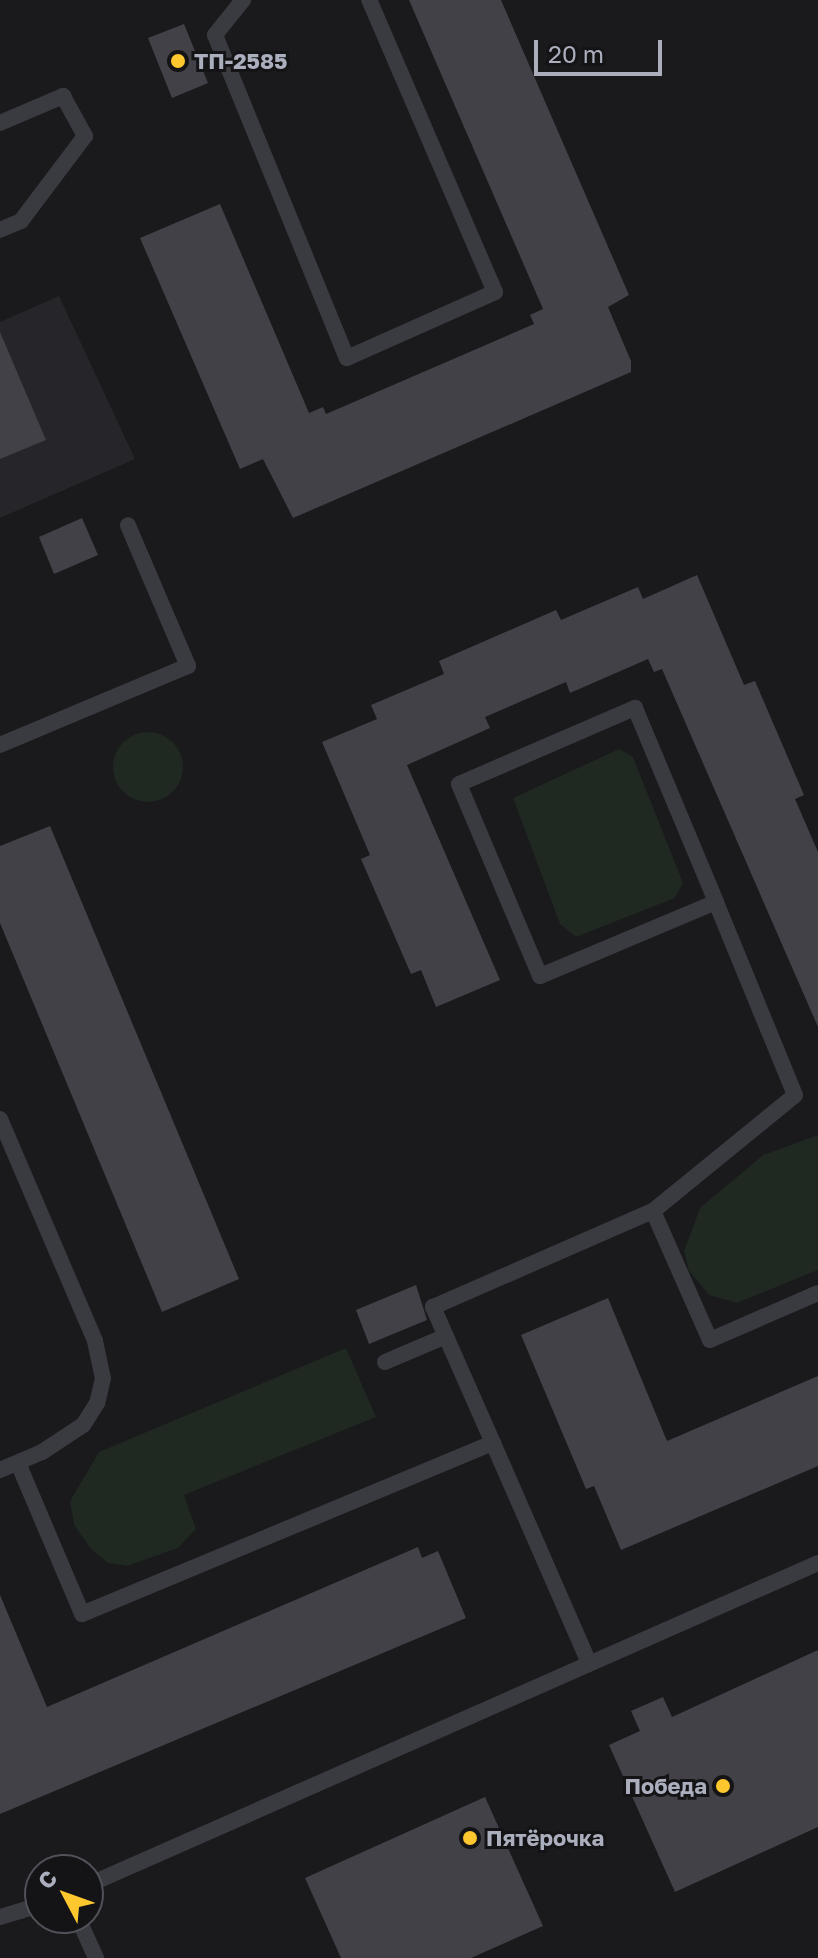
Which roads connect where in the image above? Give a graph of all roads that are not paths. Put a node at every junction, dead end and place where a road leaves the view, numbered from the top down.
1 (243, 0) edge
2 (369, 0) edge
3 (0, 123) edge
4 (0, 230) edge
5 (128, 525) dead end
6 (0, 745) edge
7 (716, 902) junction
8 (0, 1119) edge
9 (653, 1211) junction
10 (818, 1293) edge
11 (446, 1336) junction
12 (385, 1362) dead end
13 (493, 1443) junction
14 (18, 1463) junction
15 (0, 1470) edge
16 (818, 1563) edge
17 (589, 1663) junction
18 (104, 1878) edge
19 (24, 1910) edge
20 (0, 1917) edge
21 (85, 1934) edge
22 (96, 1958) edge

1 - 2 lane
3 - 4 lane
5 - 6 lane
7 - 7 lane
7 - 9 lane
8 - 14 lane
9 - 10 lane
9 - 11 lane
11 - 12 lane
11 - 13 lane
13 - 14 lane
13 - 17 lane
14 - 15 lane
16 - 17 lane
17 - 18 lane
19 - 20 lane
21 - 22 lane

